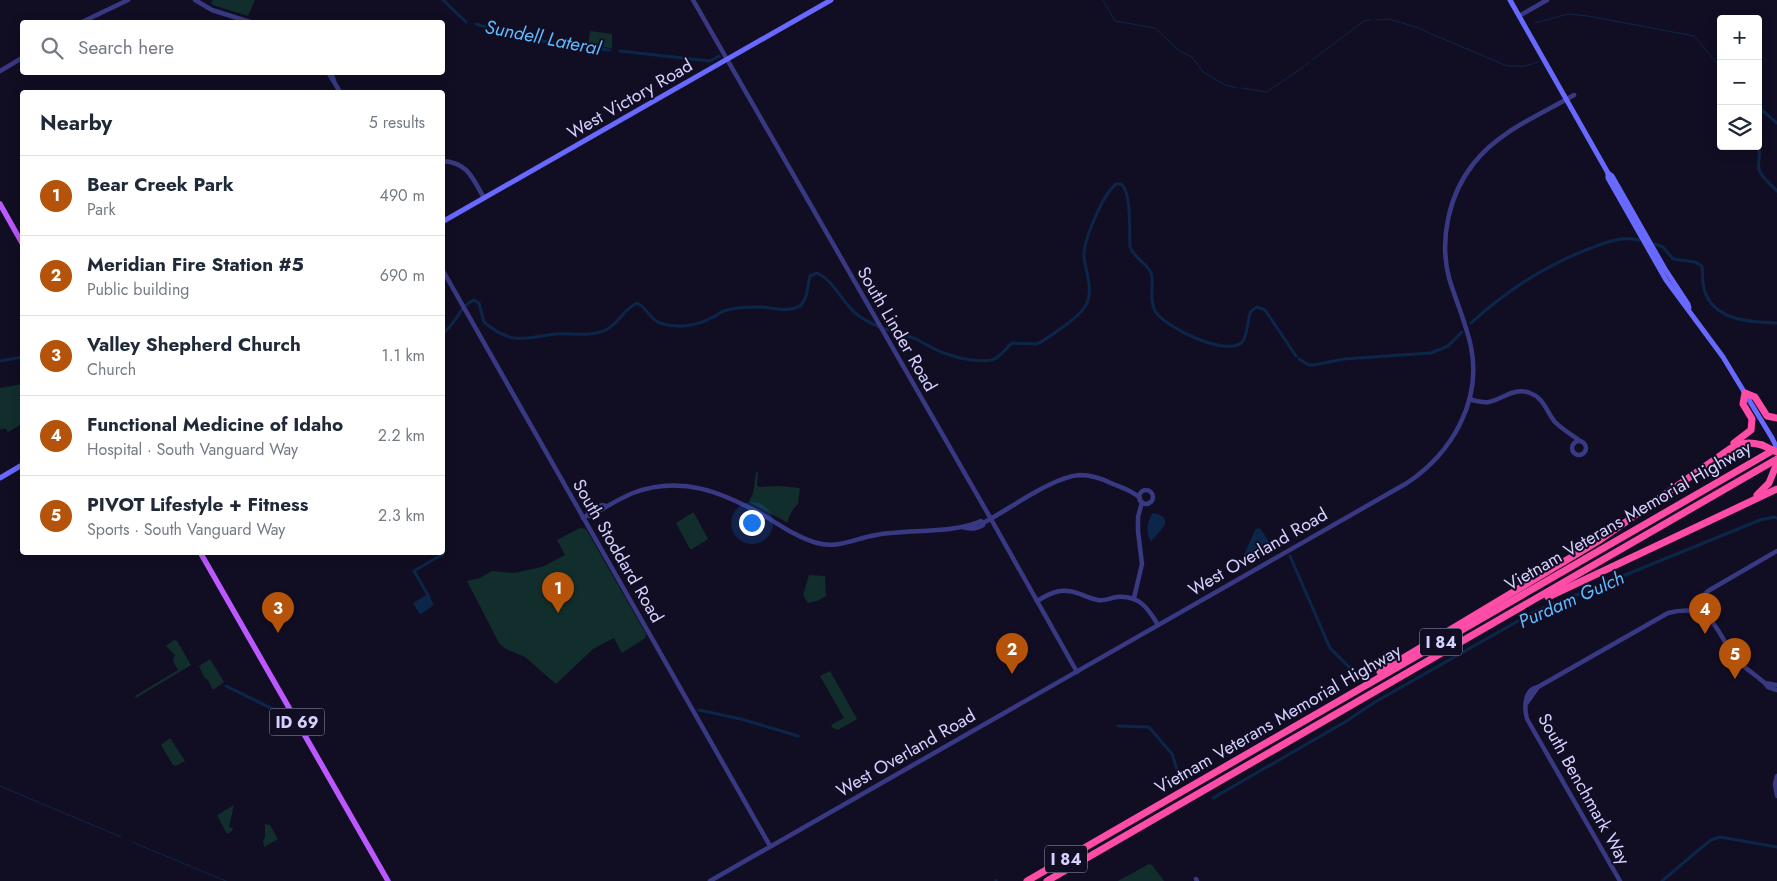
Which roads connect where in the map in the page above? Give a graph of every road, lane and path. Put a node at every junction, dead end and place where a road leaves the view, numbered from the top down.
1 (128, 0) edge
2 (195, 0) edge
3 (693, 0) edge
4 (831, 0) edge
5 (1510, 0) edge
6 (1547, 0) edge
7 (1519, 16) junction
8 (86, 20) edge
9 (244, 20) edge
10 (20, 59) edge
11 (727, 59) junction
12 (0, 71) edge
13 (329, 75) edge
14 (339, 90) edge
15 (1574, 95) dead end
16 (1566, 100) junction
17 (445, 161) edge
18 (484, 198) junction
19 (0, 204) edge
20 (445, 220) edge
21 (20, 240) edge
22 (445, 274) edge
23 (1744, 390) junction
24 (1469, 399) junction
25 (1777, 418) edge
26 (1565, 430) junction
27 (1580, 441) junction
28 (1573, 443) junction
29 (1777, 448) edge
30 (1777, 452) edge
31 (1721, 454) junction
32 (1777, 459) edge
33 (1777, 463) edge
34 (20, 466) edge
35 (0, 478) edge
36 (1777, 489) edge
37 (1132, 492) junction
38 (1142, 492) junction
39 (1141, 500) junction
40 (1744, 503) junction
41 (1148, 504) junction
42 (586, 516) junction
43 (991, 519) junction
44 (1139, 520) junction
45 (1777, 551) edge
46 (202, 555) edge
47 (1134, 598) junction
48 (1036, 601) junction
49 (1530, 602) junction
50 (1695, 612) junction
51 (1158, 625) junction
52 (1077, 672) junction
53 (1765, 683) junction
54 (1777, 685) edge
55 (1777, 690) edge
56 (1318, 713) junction
57 (1777, 776) edge
58 (1777, 796) edge
59 (770, 846) junction
60 (388, 881) edge
61 (710, 881) edge
62 (1027, 881) edge
63 (1047, 881) edge
64 (1620, 881) edge

1 - 8 street
2 - 9 street
3 - 11 street, South Linder Road
4 - 11 main road, West Victory Road
5 - 7 main road
6 - 7 street
7 - 16 main road
10 - 12 street
11 - 18 main road, West Victory Road
11 - 43 street, South Linder Road
13 - 14 street
15 - 16 street, West Overland Road
16 - 23 main road
16 - 24 street, West Overland Road
17 - 18 street
18 - 20 main road, West Victory Road
19 - 21 main road
22 - 42 street, South Stoddard Road
23 - 25 highway
23 - 29 main road, bridge
23 - 31 highway
24 - 26 street
24 - 51 street, West Overland Road
26 - 27 street
26 - 28 street
27 - 28 street
27 - 28 street
29 - 56 highway, Vietnam Veterans Memorial Highway / I 84
30 - 31 highway, bridge
31 - 56 highway
32 - 49 highway, Vietnam Veterans Memorial Highway / I 84
33 - 40 highway
34 - 35 main road
36 - 40 highway
37 - 38 street
37 - 39 street
37 - 43 street
38 - 39 street
38 - 41 street
39 - 41 street
39 - 44 street
40 - 49 highway
41 - 44 street
42 - 43 street
42 - 59 street, South Stoddard Road
43 - 48 street, South Linder Road
44 - 47 street
45 - 50 street
46 - 60 main road, ID 69
47 - 48 street
47 - 51 street
48 - 52 street, South Linder Road
49 - 63 highway, Vietnam Veterans Memorial Highway / I 84
50 - 53 street
50 - 64 street, South Benchmark Way
51 - 52 street, West Overland Road
52 - 59 street, West Overland Road
53 - 54 street
53 - 55 street
56 - 62 highway, Vietnam Veterans Memorial Highway / I 84
57 - 58 street
59 - 61 street, West Overland Road

